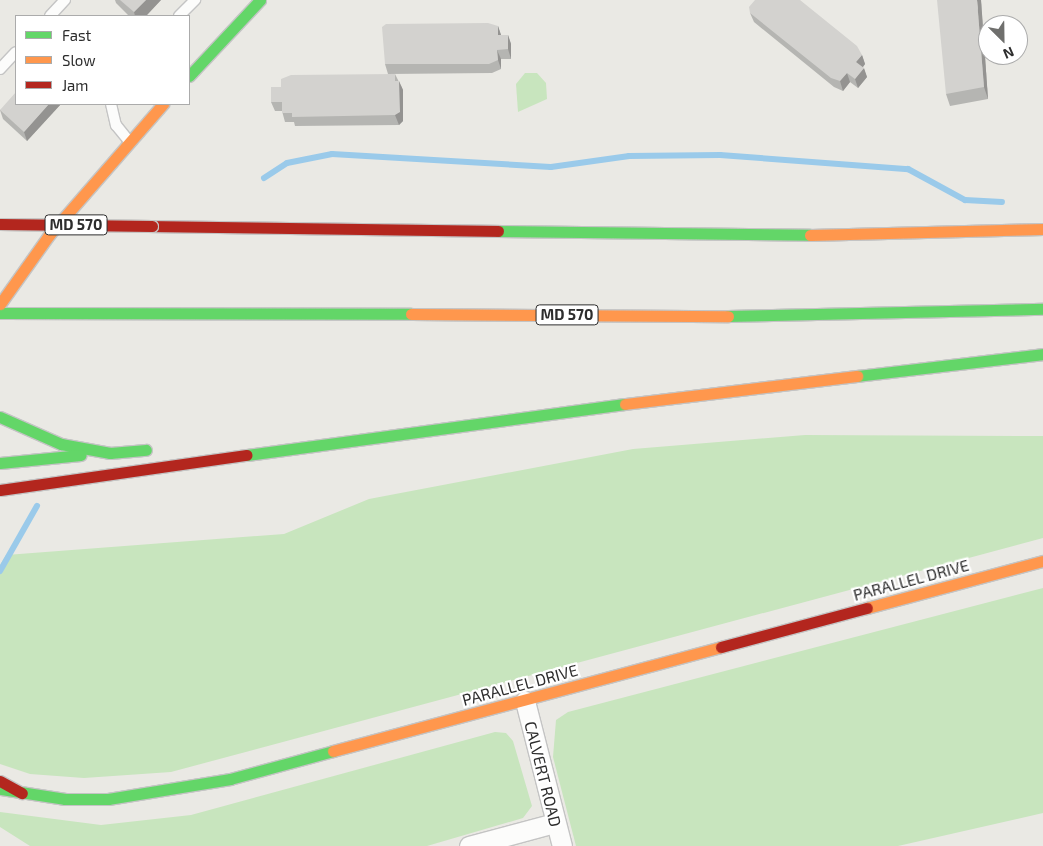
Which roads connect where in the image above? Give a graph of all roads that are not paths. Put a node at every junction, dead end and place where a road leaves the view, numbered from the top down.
1 (65, 0) edge
2 (195, 0) edge
3 (260, 0) edge
4 (51, 15) edge
5 (180, 15) edge
6 (15, 53) edge
7 (0, 69) edge
8 (190, 75) edge
9 (111, 105) edge
10 (162, 105) edge
11 (129, 141) junction
12 (0, 224) edge
13 (1043, 229) edge
14 (0, 304) edge
15 (1043, 309) edge
16 (0, 313) edge
17 (1043, 354) edge
18 (0, 417) edge
19 (506, 418) junction
20 (259, 440) dead end
21 (160, 449) dead end
22 (110, 453) junction
23 (0, 463) edge
24 (0, 490) edge
25 (1043, 561) edge
26 (525, 701) junction
27 (0, 781) edge
28 (0, 789) edge
29 (22, 793) junction
30 (554, 823) junction
31 (469, 846) edge
32 (562, 846) edge

1 - 4 lane
2 - 5 lane
3 - 8 main road
6 - 7 lane
9 - 11 lane
10 - 11 main road
11 - 14 main road
12 - 13 main road, MD 570, bridge
15 - 16 main road, MD 570
17 - 19 main road
18 - 22 main road
19 - 20 main road
19 - 24 main road
21 - 22 main road
22 - 23 main road
25 - 26 main road, PARALLEL DRIVE
26 - 29 main road, PARALLEL DRIVE
26 - 30 street, CALVERT ROAD
27 - 29 main road
28 - 29 main road, PARALLEL DRIVE
30 - 31 street
30 - 32 street, CALVERT ROAD

